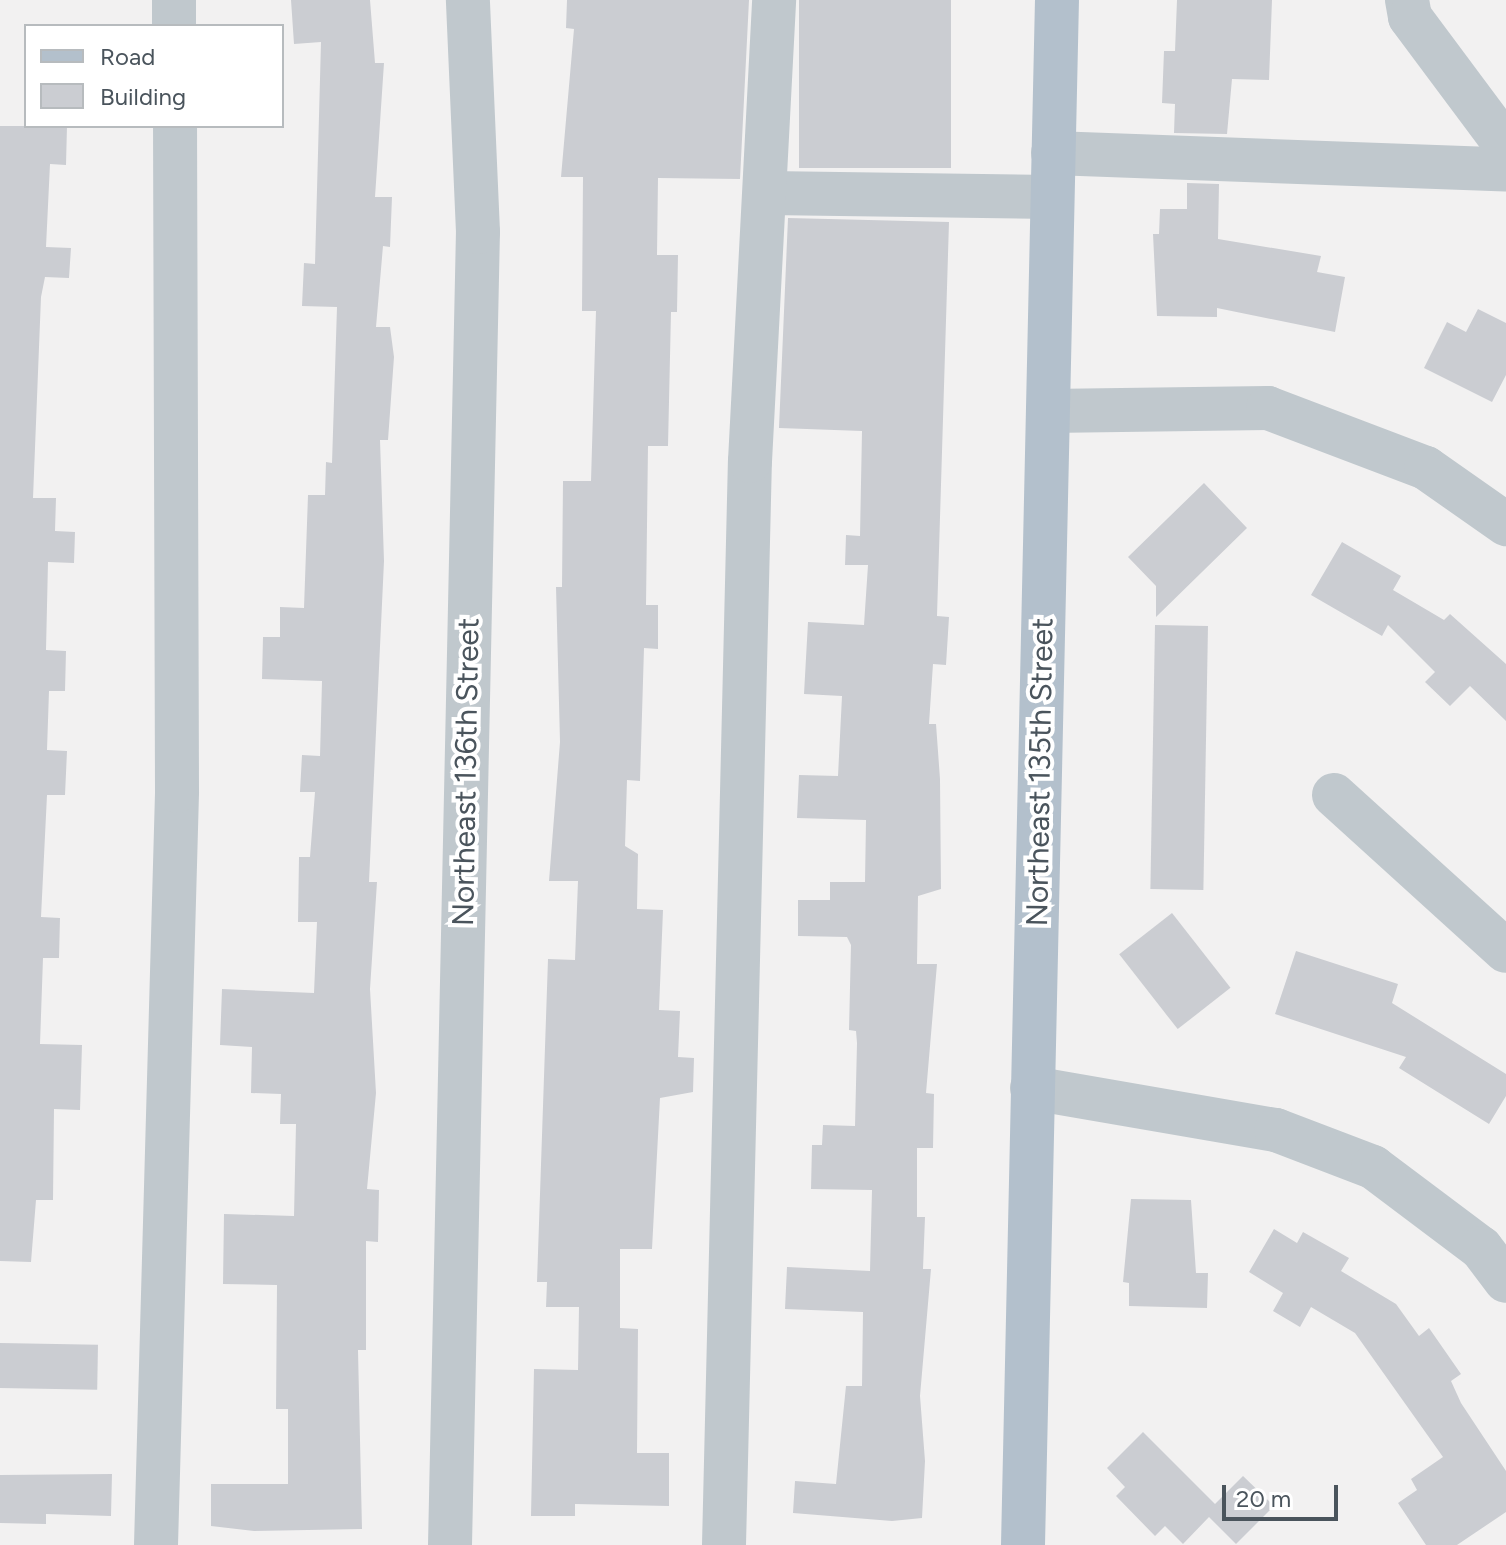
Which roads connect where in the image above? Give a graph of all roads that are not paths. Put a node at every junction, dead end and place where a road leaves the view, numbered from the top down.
1 (174, 0) edge
2 (468, 0) edge
3 (774, 0) edge
4 (1057, 0) edge
5 (1407, 0) edge
6 (174, 24) edge
7 (175, 128) edge
8 (1506, 146) edge
9 (1053, 153) junction
10 (1506, 170) edge
11 (768, 193) junction
12 (1052, 197) junction
13 (1048, 411) junction
14 (1506, 524) edge
15 (1334, 795) dead end
16 (1506, 951) edge
17 (1032, 1088) junction
18 (1506, 1281) edge
19 (156, 1545) edge
20 (450, 1545) edge
21 (724, 1545) edge
22 (1023, 1545) edge

1 - 6 street
2 - 20 street, Northeast 136th Street
3 - 11 street
4 - 9 main road, Northeast 135th Street
5 - 8 street
7 - 19 street
9 - 10 street
9 - 12 main road, Northeast 135th Street
11 - 12 street
11 - 21 street
12 - 13 main road, Northeast 135th Street
13 - 14 street
13 - 17 main road, Northeast 135th Street
15 - 16 street
17 - 18 street
17 - 22 main road, Northeast 135th Street

